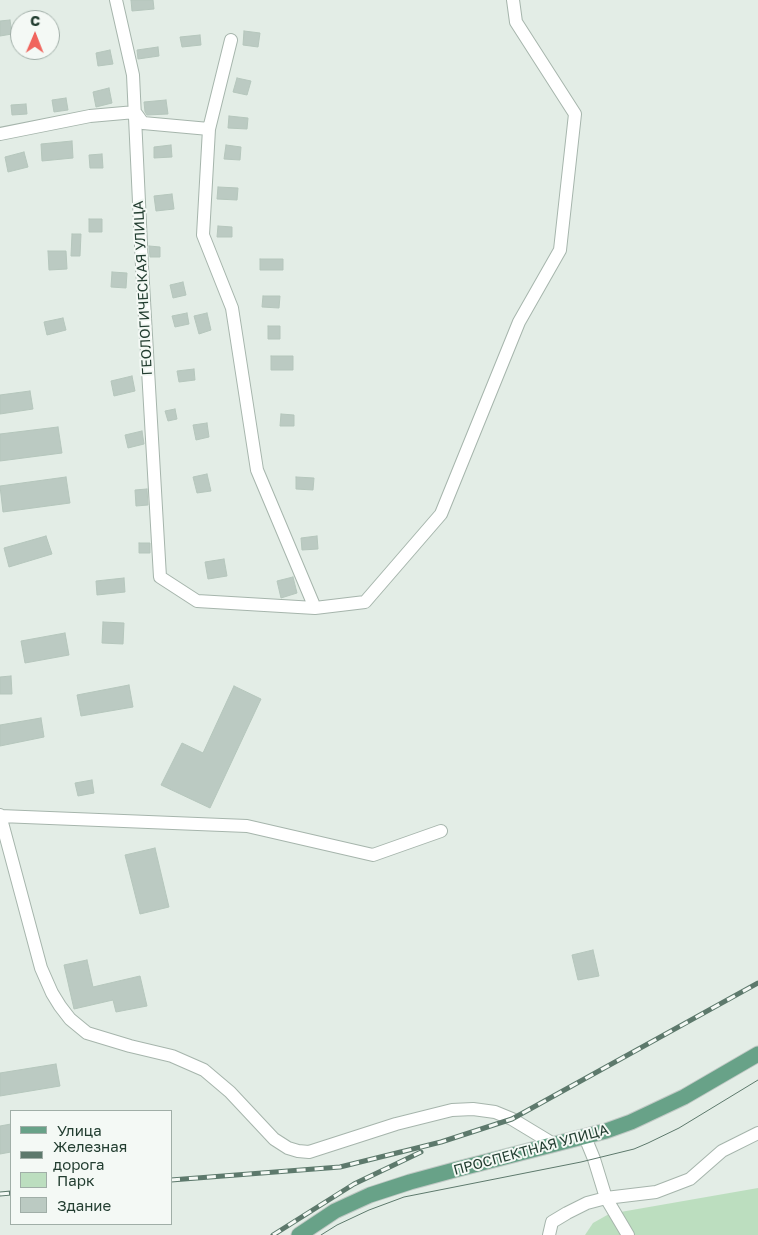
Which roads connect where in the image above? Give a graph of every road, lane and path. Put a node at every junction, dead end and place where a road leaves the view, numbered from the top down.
1 (116, 0) edge
2 (514, 0) edge
3 (231, 40) dead end
4 (135, 112) junction
5 (209, 129) junction
6 (0, 134) edge
7 (315, 608) junction
8 (0, 815) edge
9 (441, 831) dead end
10 (758, 1054) edge
11 (758, 1133) edge
12 (585, 1137) junction
13 (556, 1145) junction
14 (606, 1198) junction
15 (299, 1235) edge
16 (549, 1235) edge
17 (628, 1235) edge

1 - 4 street, ГЕОЛОГИЧЕСКАЯ УЛИЦА
2 - 7 street
3 - 5 street
4 - 5 street
4 - 6 street
4 - 7 street, ГЕОЛОГИЧЕСКАЯ УЛИЦА
5 - 7 street
8 - 9 street
8 - 13 street
10 - 12 main road, ПРОСПЕКТНАЯ УЛИЦА
11 - 14 street
12 - 13 main road, ПРОСПЕКТНАЯ УЛИЦА
12 - 14 street
13 - 15 main road, ПРОСПЕКТНАЯ УЛИЦА
14 - 16 street
14 - 17 street

